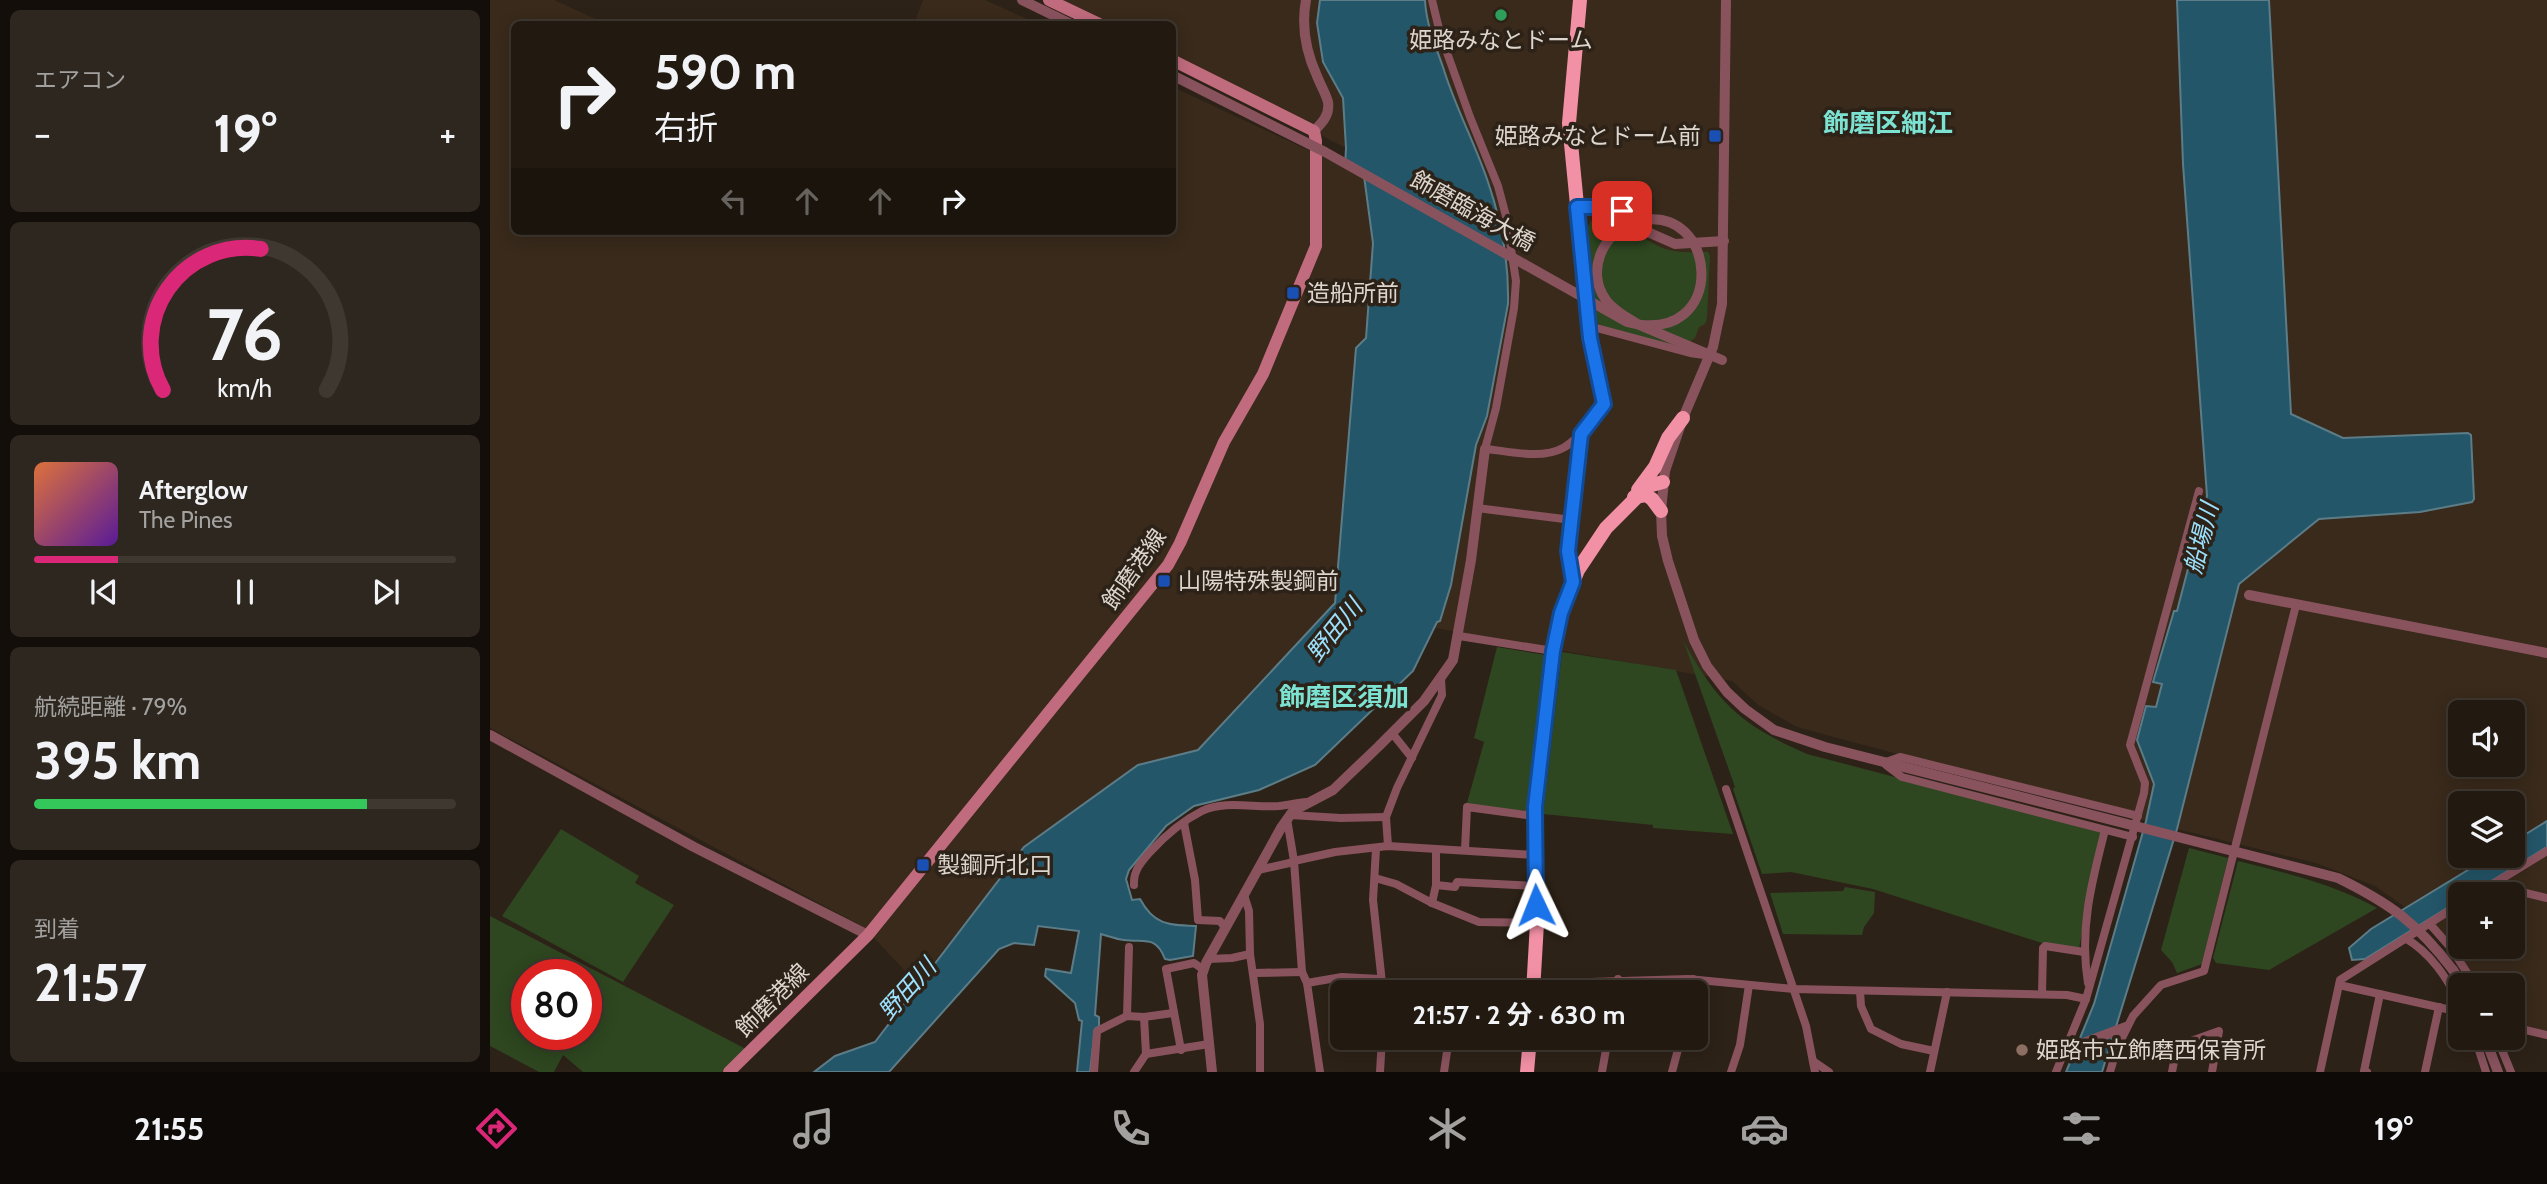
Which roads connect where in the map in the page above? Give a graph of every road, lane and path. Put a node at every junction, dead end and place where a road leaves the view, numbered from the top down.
1 (1022, 0) edge
2 (1049, 0) edge
3 (1306, 0) edge
4 (1432, 0) edge
5 (1580, 0) edge
6 (1726, 0) edge
7 (1065, 21) edge
8 (1093, 21) edge
9 (1176, 62) edge
10 (1176, 77) edge
11 (1314, 131) junction
12 (1577, 207) junction
13 (1724, 241) junction
14 (1641, 325) edge
15 (1641, 325) edge
16 (1641, 325) edge
17 (1641, 325) edge
18 (1589, 326) junction
19 (1710, 355) junction
20 (1722, 360) dead end
21 (1683, 418) junction
22 (1581, 434) junction
23 (1485, 449) junction
24 (1663, 482) junction
25 (2199, 491) dead end
26 (1634, 498) junction
27 (1477, 508) junction
28 (1661, 510) junction
29 (1572, 520) junction
30 (1573, 582) junction
31 (2249, 595) dead end
32 (2296, 605) junction
33 (1459, 636) junction
34 (1553, 651) junction
35 (2547, 653) edge
36 (1441, 679) junction
37 (1392, 733) junction
38 (490, 735) edge
39 (1412, 758) junction
40 (1883, 763) junction
41 (1726, 789) dead end
42 (1309, 802) junction
43 (1534, 816) junction
44 (2138, 816) junction
45 (1288, 817) junction
46 (1386, 817) junction
47 (1184, 823) junction
48 (2105, 830) junction
49 (2133, 837) junction
50 (1388, 846) junction
51 (1376, 849) junction
52 (1436, 849) junction
53 (1465, 850) junction
54 (2547, 852) edge
55 (1535, 855) junction
56 (1294, 862) junction
57 (1258, 870) junction
58 (1375, 878) junction
59 (2501, 879) junction
60 (2496, 882) edge
61 (1134, 885) dead end
62 (1436, 885) junction
63 (1536, 886) junction
64 (1244, 895) junction
65 (2547, 898) edge
66 (1432, 904) junction
67 (2448, 911) edge
68 (1537, 923) junction
69 (2429, 923) junction
70 (1226, 928) junction
71 (867, 935) junction
72 (2405, 938) junction
73 (1129, 947) dead end
74 (2084, 952) junction
75 (1250, 954) junction
76 (1206, 964) junction
77 (1302, 972) junction
78 (1254, 973) junction
79 (2455, 973) edge
80 (2467, 973) edge
81 (1618, 979) joint
82 (1693, 979) joint
83 (1380, 980) edge
84 (1383, 980) edge
85 (1533, 980) edge
86 (1609, 980) edge
87 (1307, 983) junction
88 (2448, 984) edge
89 (1749, 985) junction
90 (2339, 985) junction
91 (2089, 986) junction
92 (1794, 989) junction
93 (1860, 991) junction
94 (1947, 992) junction
95 (2042, 994) junction
96 (2380, 994) junction
97 (2087, 999) junction
98 (2439, 1007) junction
99 (2448, 1009) edge
100 (1173, 1013) junction
101 (1101, 1014) dead end
102 (1127, 1016) junction
103 (1144, 1017) junction
104 (1110, 1023) junction
105 (2126, 1027) junction
106 (2525, 1030) edge
107 (2547, 1035) edge
108 (1209, 1044) junction
109 (1181, 1050) junction
110 (1381, 1050) edge
111 (1447, 1050) edge
112 (1529, 1050) edge
113 (1606, 1050) edge
114 (1678, 1050) edge
115 (2066, 1050) junction
116 (2479, 1050) edge
117 (2490, 1050) edge
118 (2502, 1050) edge
119 (1934, 1051) junction
120 (1146, 1054) junction
121 (1813, 1061) junction
122 (729, 1072) edge
123 (1094, 1072) edge
124 (1134, 1072) edge
125 (1212, 1072) edge
126 (1260, 1072) edge
127 (1320, 1072) edge
128 (1380, 1072) edge
129 (1444, 1072) edge
130 (1527, 1072) edge
131 (1602, 1072) edge
132 (1672, 1072) edge
133 (1731, 1072) edge
134 (1815, 1072) edge
135 (1829, 1072) edge
136 (1930, 1072) edge
137 (2056, 1072) edge
138 (2110, 1072) edge
139 (2172, 1072) edge
140 (2212, 1072) edge
141 (2320, 1072) edge
142 (2365, 1072) edge
143 (2425, 1072) edge
144 (2486, 1072) edge
145 (2498, 1072) edge
146 (2511, 1072) edge

1 - 7 street
2 - 8 main road
3 - 11 street
4 - 23 street
5 - 12 highway
6 - 13 street
9 - 11 main road
10 - 14 street, 飾磨臨海大橋, bridge
11 - 71 main road, 飾磨港線
12 - 13 street
12 - 18 highway
13 - 19 street
15 - 16 street, 飾磨臨海大橋, bridge
17 - 19 street, 飾磨臨海大橋, bridge
18 - 19 street
18 - 22 highway
19 - 20 street, 飾磨臨海大橋
19 - 21 street
21 - 24 street
21 - 26 highway
22 - 23 street
22 - 29 highway
23 - 27 street
24 - 26 highway
24 - 28 street
25 - 44 street
26 - 28 highway
26 - 30 highway
27 - 29 street
27 - 33 street
28 - 40 street
29 - 30 highway
30 - 34 highway
31 - 32 street
32 - 35 street
32 - 105 street
33 - 34 street
33 - 36 street
34 - 43 highway
36 - 37 street
36 - 39 street
37 - 39 street
37 - 42 street
38 - 71 street
39 - 46 street
40 - 44 street
40 - 48 street
40 - 79 street, bridge
41 - 92 street
42 - 45 street
42 - 47 street
43 - 53 street
43 - 55 highway
44 - 49 street
45 - 46 street
45 - 56 street
45 - 57 street
46 - 50 street
47 - 61 street
47 - 70 street
48 - 49 street
48 - 74 street
49 - 91 street
50 - 51 street
50 - 52 street
51 - 56 street
51 - 58 street
52 - 53 street
52 - 62 street
53 - 55 street
54 - 59 street
55 - 63 highway
56 - 57 street
56 - 77 street
57 - 64 street
58 - 66 street
58 - 84 street
59 - 60 street
59 - 65 street
62 - 63 street
62 - 66 street
63 - 68 highway
64 - 70 street
64 - 75 street
66 - 68 street
67 - 69 street
68 - 85 highway
69 - 72 street
69 - 80 street
70 - 76 street
71 - 122 main road, 飾磨港線
72 - 88 street
72 - 90 street
73 - 102 street
74 - 91 street
74 - 95 street
75 - 76 street
75 - 78 street
76 - 100 street
76 - 108 street
77 - 78 street
77 - 87 street
78 - 126 street
81 - 82 street
81 - 86 street
82 - 89 street
83 - 87 street
87 - 127 street
89 - 92 street
89 - 133 street
90 - 96 street
90 - 141 street
91 - 97 street
92 - 93 street
92 - 121 street
93 - 94 street
93 - 119 street
94 - 95 street
94 - 119 street
95 - 97 street
96 - 98 street
96 - 142 street
97 - 115 street
98 - 99 street
98 - 143 street
100 - 103 street
100 - 109 street
101 - 104 street
102 - 103 street
102 - 104 street
103 - 120 street
104 - 123 street
105 - 115 street
105 - 138 street
106 - 107 street
108 - 109 street
108 - 125 street
109 - 120 street
110 - 128 street
111 - 129 street
112 - 130 highway
113 - 131 street
114 - 132 street
115 - 137 street
116 - 144 street
117 - 145 street
118 - 146 street
119 - 136 street
120 - 124 street
121 - 134 street
121 - 135 street
139 - 140 street

